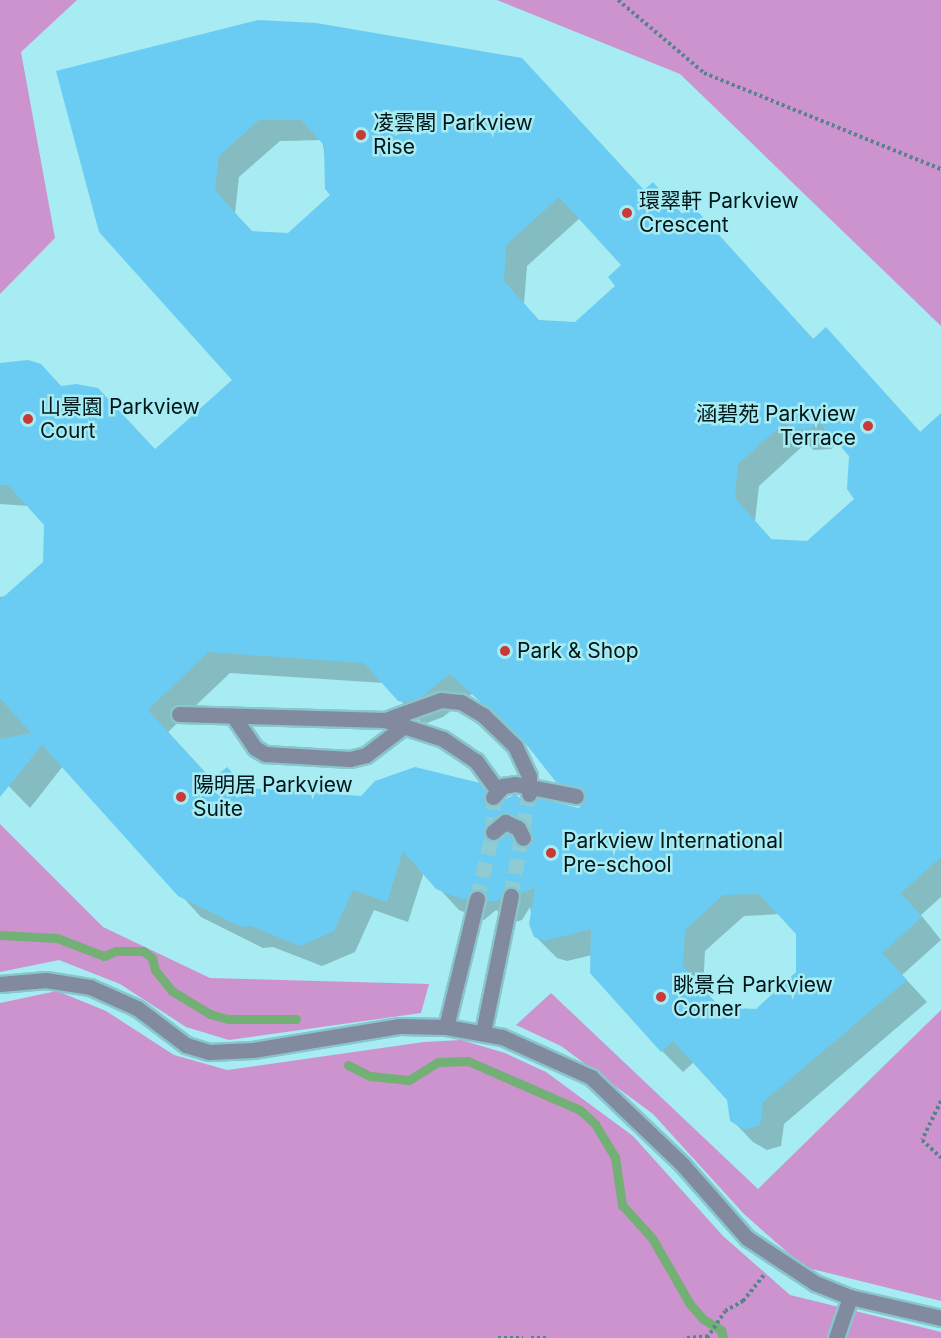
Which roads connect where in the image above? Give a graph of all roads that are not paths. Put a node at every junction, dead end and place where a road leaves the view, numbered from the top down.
1 (179, 714) dead end
2 (234, 717) junction
3 (386, 720) junction
4 (404, 726) junction
5 (529, 790) junction
6 (576, 796) dead end
7 (493, 832) dead end
8 (523, 838) dead end
9 (511, 896) tunnel mouth
10 (477, 899) tunnel mouth
11 (0, 984) edge
12 (446, 1027) junction
13 (483, 1032) junction
14 (850, 1296) junction
15 (941, 1318) edge
16 (836, 1338) edge

1 - 2 street
2 - 3 street
2 - 4 street
3 - 4 street
3 - 5 street
4 - 5 street
5 - 6 street
7 - 8 street
9 - 13 street
10 - 12 street
11 - 12 street
12 - 13 street
13 - 14 street
14 - 15 street
14 - 16 street

